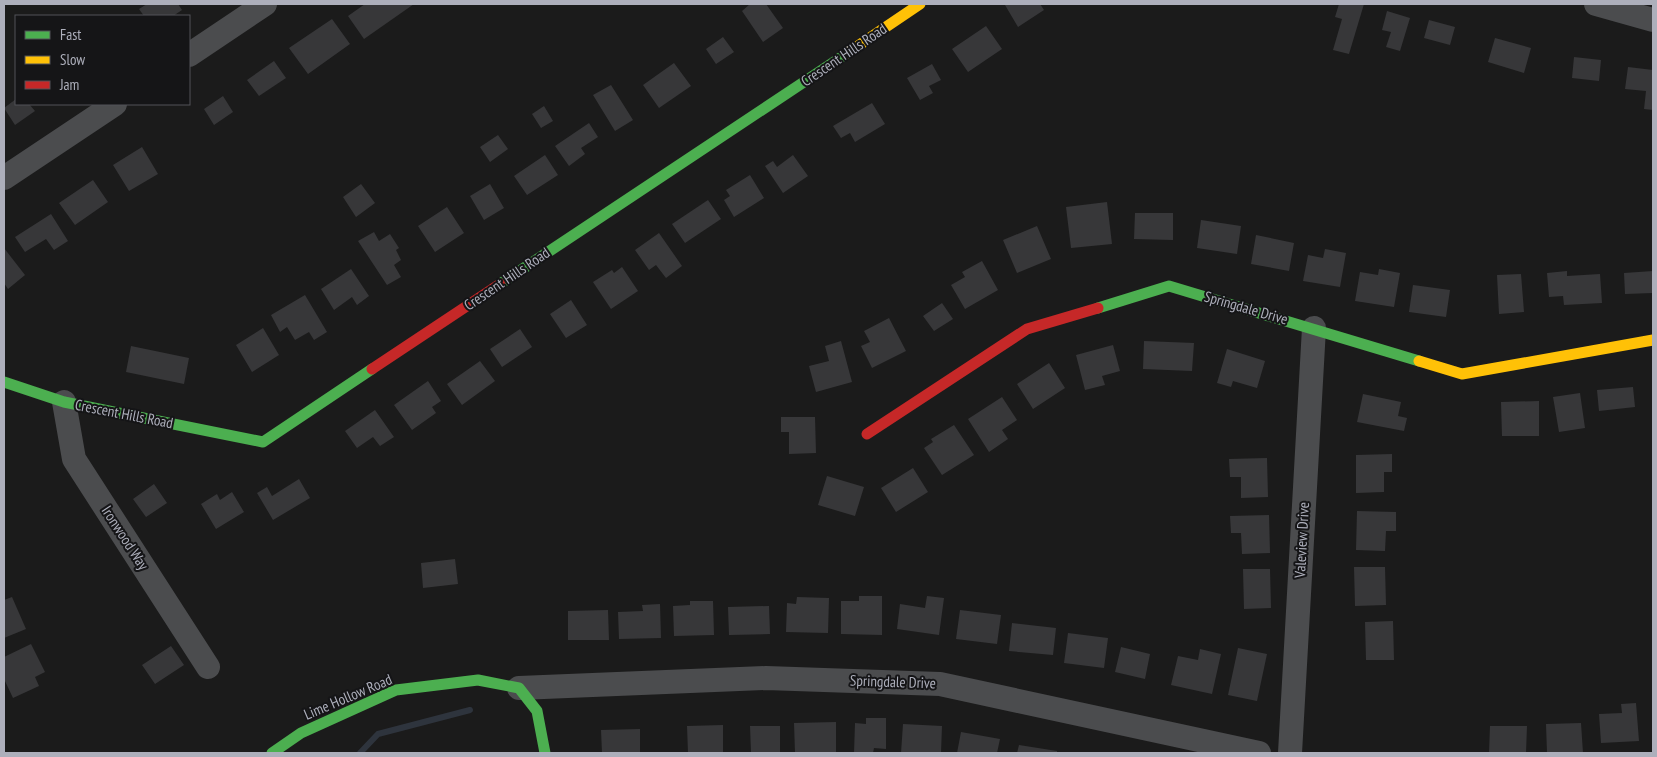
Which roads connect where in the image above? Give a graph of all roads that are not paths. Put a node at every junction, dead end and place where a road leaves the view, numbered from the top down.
1 (265, 4) edge
2 (920, 4) edge
3 (1596, 4) edge
4 (1653, 20) edge
5 (190, 54) edge
6 (114, 105) edge
7 (4, 178) edge
8 (1314, 328) junction
9 (1653, 340) edge
10 (4, 382) edge
11 (64, 402) junction
12 (867, 434) dead end
13 (208, 667) dead end
14 (519, 688) junction
15 (272, 753) edge
16 (544, 753) edge
17 (1259, 753) edge
18 (1290, 753) edge

1 - 5 street
2 - 11 street, Crescent Hills Road
3 - 4 street
6 - 7 street
8 - 9 street, Springdale Drive
8 - 12 street, Springdale Drive
8 - 18 street, Valeview Drive
10 - 11 street, Crescent Hills Road
11 - 13 street, Ironwood Way
14 - 15 street, Lime Hollow Road
14 - 16 street
14 - 17 street, Springdale Drive

